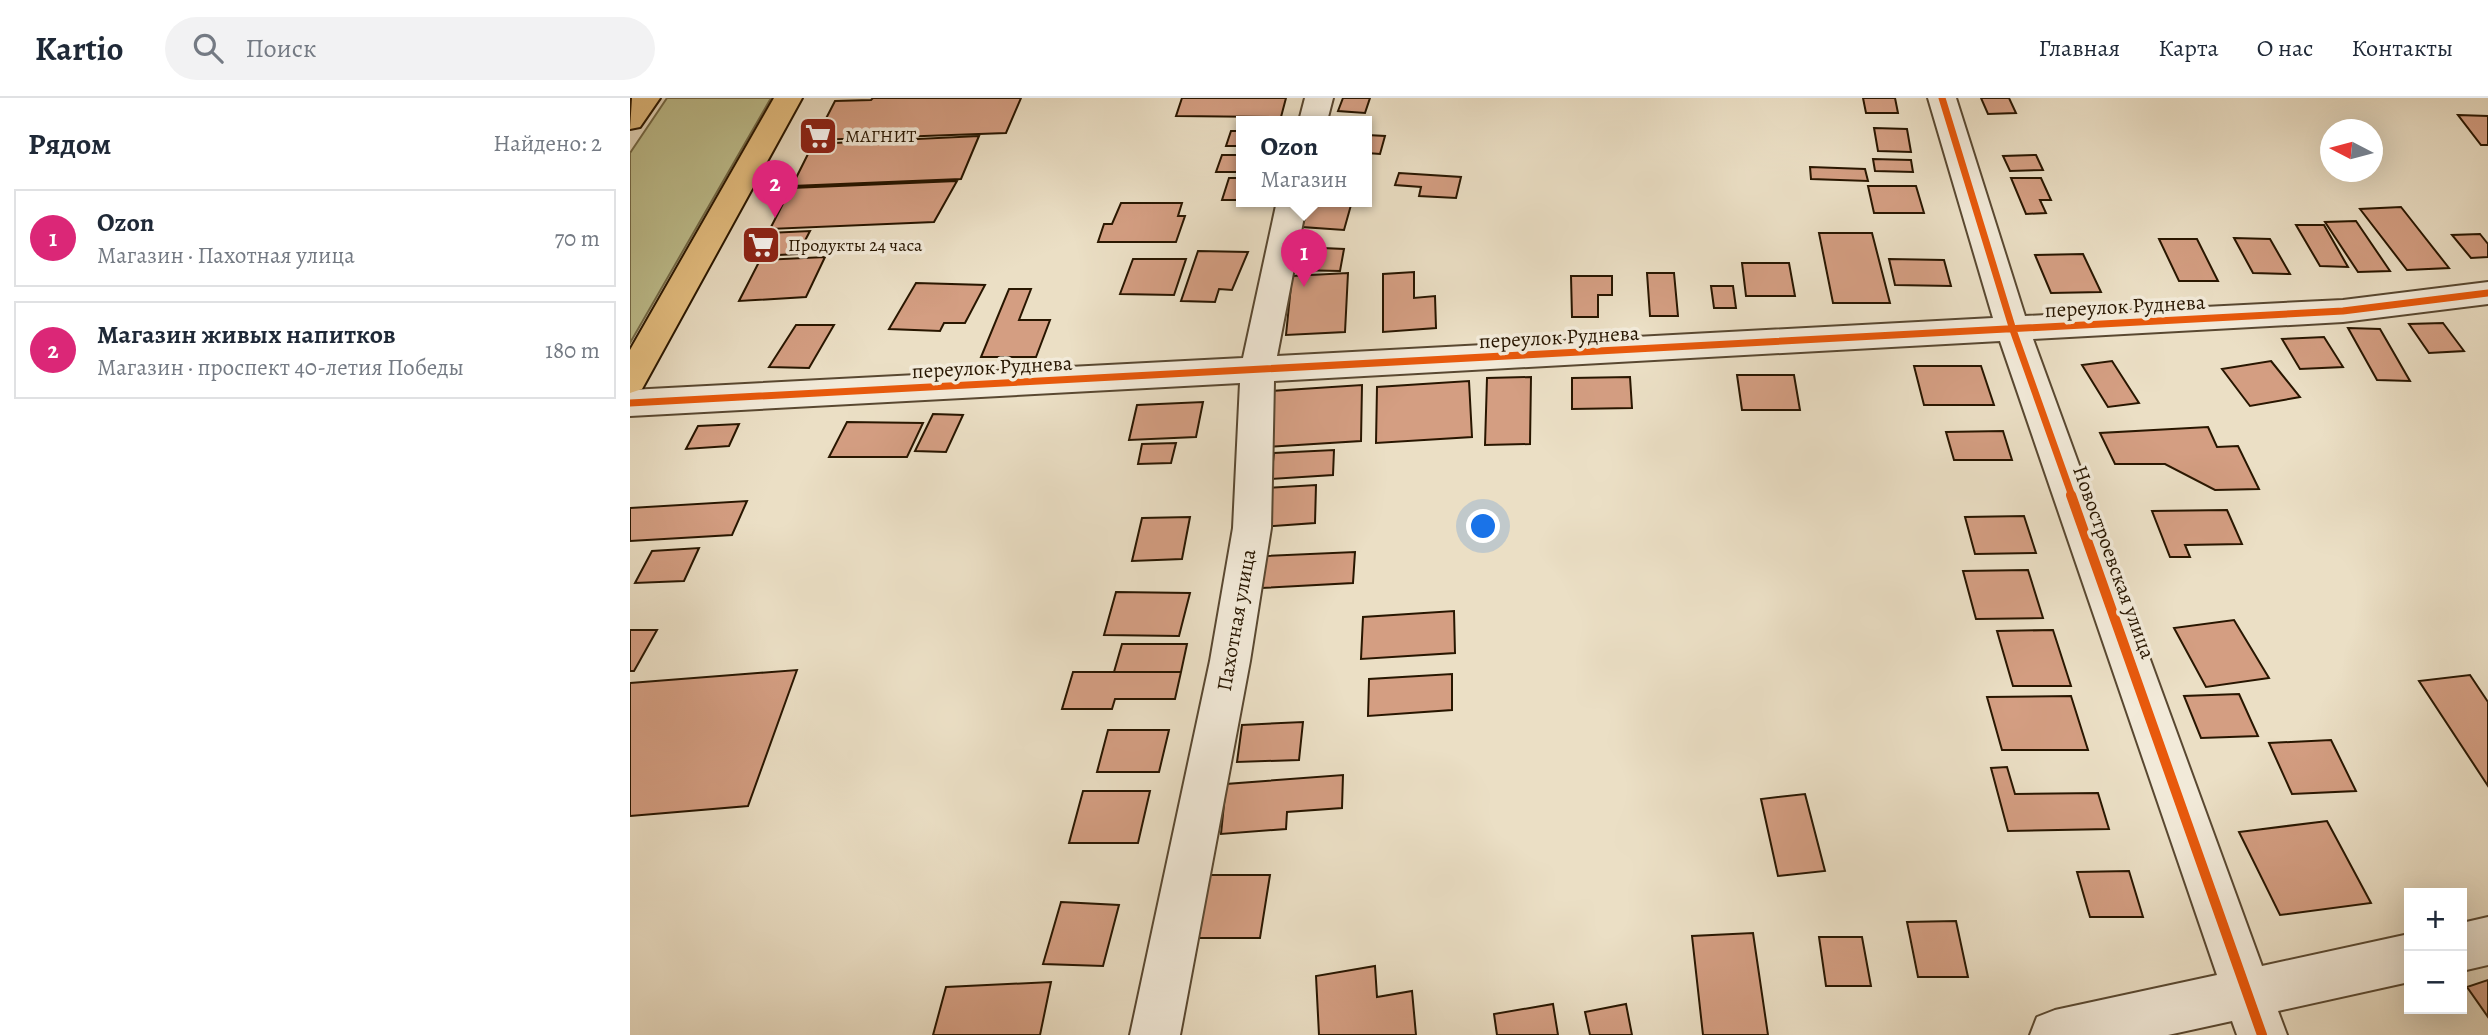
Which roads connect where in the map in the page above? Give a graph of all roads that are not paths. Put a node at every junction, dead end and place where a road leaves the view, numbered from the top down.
1 (646, 98) edge
2 (788, 98) edge
3 (1319, 98) edge
4 (1942, 98) edge
5 (1314, 116) edge
6 (630, 121) edge
7 (1291, 207) edge
8 (2488, 293) edge
9 (2013, 330) junction
10 (1257, 371) junction
11 (630, 380) edge
12 (630, 403) edge
13 (2488, 941) edge
14 (2467, 946) edge
15 (2404, 960) edge
16 (2255, 1015) edge
17 (1155, 1035) edge
18 (2055, 1035) edge

1 - 6 main road
2 - 11 main road
3 - 5 street
4 - 9 street, Новостроевская улица
7 - 10 street, Пахотная улица
8 - 9 street, переулок Руднева
9 - 10 street, переулок Руднева
9 - 16 street, Новостроевская улица
10 - 12 street, переулок Руднева
10 - 17 street, Пахотная улица
13 - 14 street
15 - 16 street
16 - 18 street

